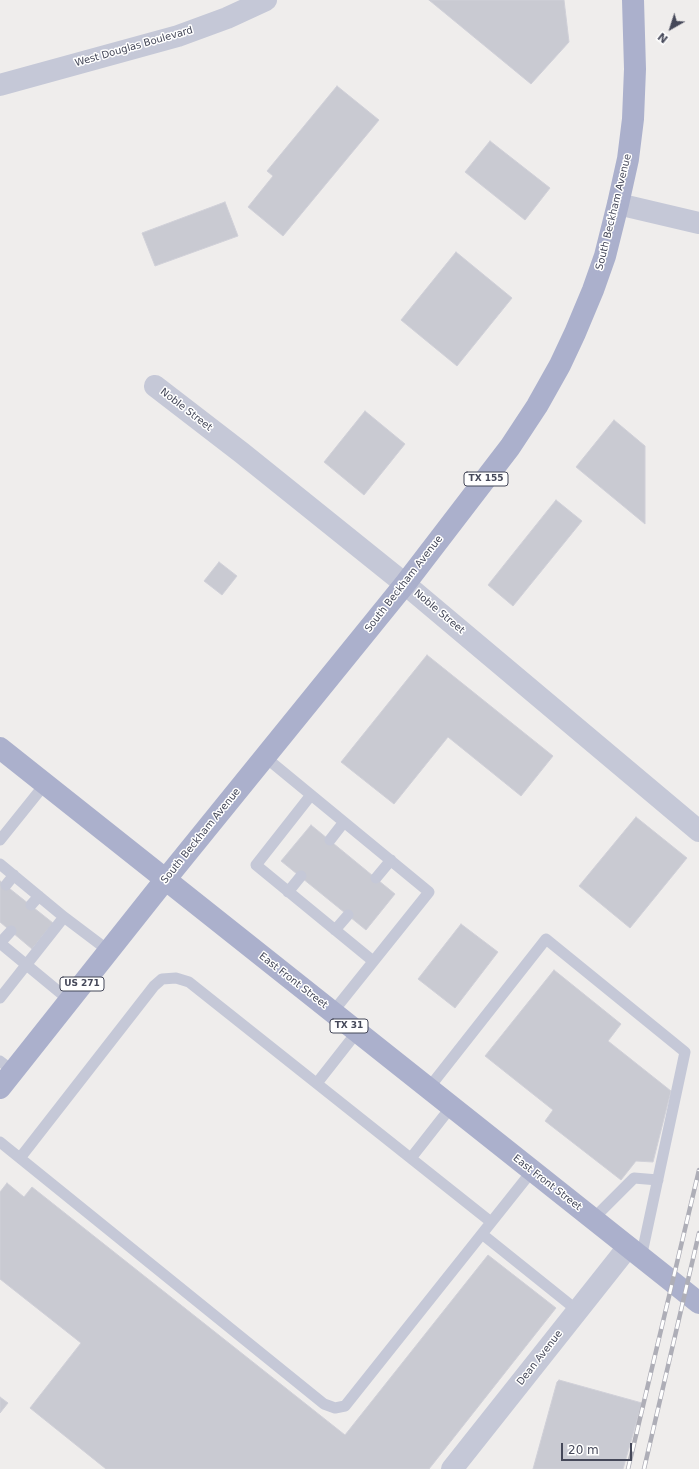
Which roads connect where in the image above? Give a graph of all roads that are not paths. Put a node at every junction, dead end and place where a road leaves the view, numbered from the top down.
1 (266, 0) edge
2 (633, 0) edge
3 (0, 84) edge
4 (618, 204) junction
5 (699, 223) edge
6 (155, 386) dead end
7 (405, 584) junction
8 (0, 748) edge
9 (265, 757) junction
10 (45, 784) junction
11 (311, 795) junction
12 (344, 822) junction
13 (699, 831) edge
14 (0, 840) edge
15 (330, 840) dead end
16 (391, 860) junction
17 (0, 864) edge
18 (14, 875) junction
19 (301, 876) dead end
20 (376, 878) dead end
21 (165, 880) junction
22 (6, 885) dead end
23 (288, 892) junction
24 (39, 896) junction
25 (31, 905) dead end
26 (348, 915) dead end
27 (64, 917) junction
28 (335, 930) junction
29 (10, 931) dead end
30 (0, 943) edge
31 (109, 951) junction
32 (373, 961) junction
33 (26, 964) junction
34 (0, 998) edge
35 (69, 1000) junction
36 (332, 1013) junction
37 (357, 1032) junction
38 (7, 1066) edge
39 (317, 1083) junction
40 (0, 1088) edge
41 (428, 1088) junction
42 (451, 1107) junction
43 (0, 1142) edge
44 (20, 1158) junction
45 (411, 1158) junction
46 (532, 1171) junction
47 (658, 1180) junction
48 (593, 1219) junction
49 (491, 1222) junction
50 (482, 1234) junction
51 (635, 1252) junction
52 (699, 1303) edge
53 (578, 1311) junction
54 (452, 1469) edge

1 - 3 street, West Douglas Boulevard
2 - 4 main road, South Beckham Avenue / TX 155
4 - 5 street
4 - 7 main road, South Beckham Avenue / TX 155
6 - 7 street, Noble Street
7 - 9 main road, South Beckham Avenue / TX 155
7 - 13 street, Noble Street
8 - 10 main road, East Front Street / TX 31
9 - 11 lane
9 - 21 main road, South Beckham Avenue / TX 155
10 - 14 lane
10 - 21 main road, East Front Street / TX 31
11 - 12 lane
11 - 23 lane
12 - 15 lane
12 - 16 lane
16 - 20 lane
16 - 32 lane
17 - 18 lane
18 - 22 lane
18 - 24 lane
19 - 23 lane
21 - 31 main road, South Beckham Avenue / US 271
21 - 36 main road, East Front Street / TX 31
23 - 28 lane
24 - 25 lane
24 - 27 lane
26 - 28 lane
27 - 31 lane
27 - 33 lane
28 - 32 lane
29 - 30 lane
30 - 33 lane
31 - 35 main road, South Beckham Avenue / US 271
32 - 36 lane
33 - 34 lane
33 - 35 lane
35 - 38 main road, South Beckham Avenue / US 271
36 - 37 main road, East Front Street / TX 31
37 - 39 lane
37 - 41 main road, East Front Street / TX 31
38 - 40 main road, South Beckham Avenue / US 271
39 - 44 lane
39 - 45 lane
41 - 42 main road, East Front Street / TX 31
41 - 47 lane
42 - 45 lane
42 - 46 main road, East Front Street / TX 31
43 - 44 lane
44 - 50 lane
45 - 49 lane
46 - 48 main road, East Front Street / TX 31
46 - 49 lane
47 - 48 lane
47 - 51 lane
48 - 51 main road, East Front Street / TX 31
49 - 50 lane
50 - 53 lane
51 - 52 main road, East Front Street / TX 31
51 - 53 street, Dean Avenue
53 - 54 street, Dean Avenue

